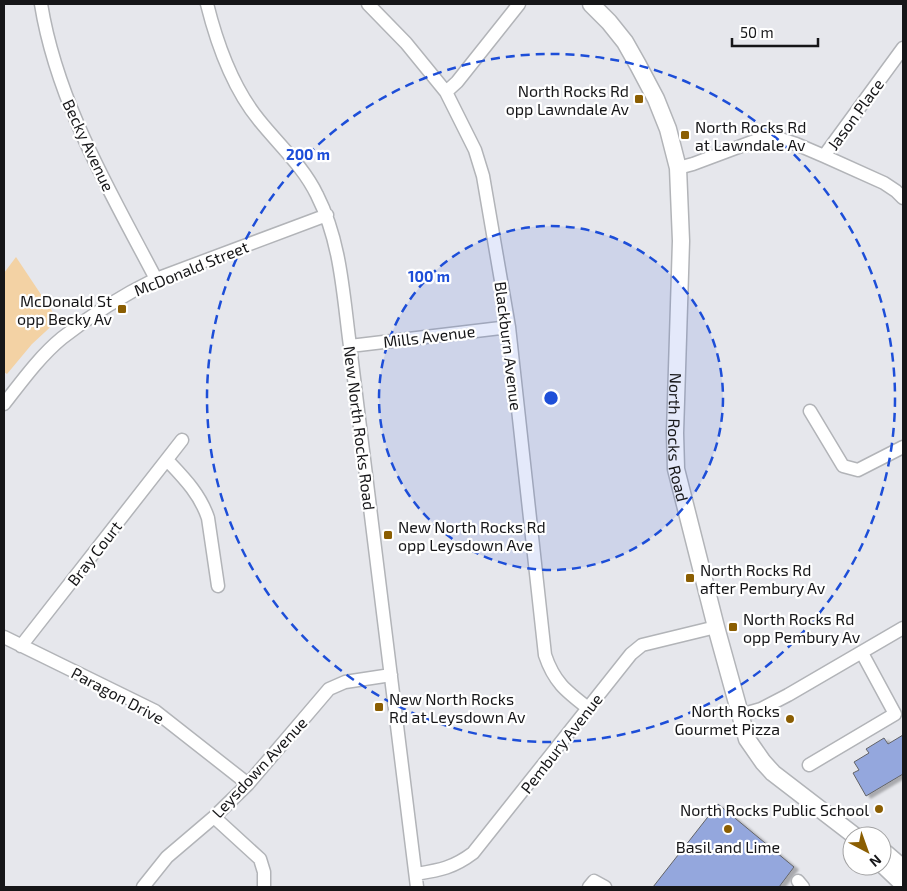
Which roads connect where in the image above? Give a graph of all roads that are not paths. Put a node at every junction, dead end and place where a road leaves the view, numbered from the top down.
1 (41, 4) edge
2 (206, 4) edge
3 (368, 4) edge
4 (520, 4) edge
5 (591, 4) edge
6 (903, 48) edge
7 (446, 92) junction
8 (824, 156) junction
9 (678, 168) junction
10 (903, 198) edge
11 (327, 215) junction
12 (156, 279) junction
13 (509, 327) junction
14 (350, 346) junction
15 (4, 404) edge
16 (810, 411) dead end
17 (182, 440) dead end
18 (903, 447) edge
19 (167, 460) junction
20 (218, 586) dead end
21 (716, 627) junction
22 (903, 628) edge
23 (4, 637) edge
24 (21, 646) junction
25 (862, 653) junction
26 (390, 676) junction
27 (588, 708) junction
28 (740, 715) junction
29 (809, 765) dead end
30 (248, 784) junction
31 (214, 817) junction
32 (842, 826) edge
33 (892, 868) edge
34 (416, 881) edge
35 (903, 884) edge
36 (143, 887) edge
37 (264, 887) edge
38 (589, 887) edge
39 (605, 887) edge
40 (899, 887) edge

1 - 12 street, Becky Avenue
2 - 11 street, New North Rocks Road
3 - 7 street, Blackburn Avenue
4 - 7 street
5 - 9 main road, North Rocks Road
6 - 8 street, Jason Place
7 - 13 street, Blackburn Avenue
8 - 9 street
8 - 10 street
9 - 21 main road, North Rocks Road
11 - 12 street, McDonald Street
11 - 14 street, New North Rocks Road
12 - 15 street, McDonald Street
13 - 14 street, Mills Avenue
13 - 27 street, Blackburn Avenue
14 - 26 street, New North Rocks Road
16 - 18 street
17 - 19 street, Bray Court
19 - 20 street
19 - 24 street, Bray Court
21 - 27 street, Pembury Avenue
21 - 28 main road, North Rocks Road
22 - 25 street
23 - 24 street, Paragon Drive
24 - 30 street, Paragon Drive
25 - 28 street
25 - 29 street
26 - 30 street, Leysdown Avenue
26 - 34 street, New North Rocks Road
27 - 34 street, Pembury Avenue
28 - 32 main road, North Rocks Road
30 - 31 street, Leysdown Avenue
31 - 36 street, Leysdown Avenue
31 - 37 street
33 - 35 main road
33 - 40 main road
38 - 39 street

